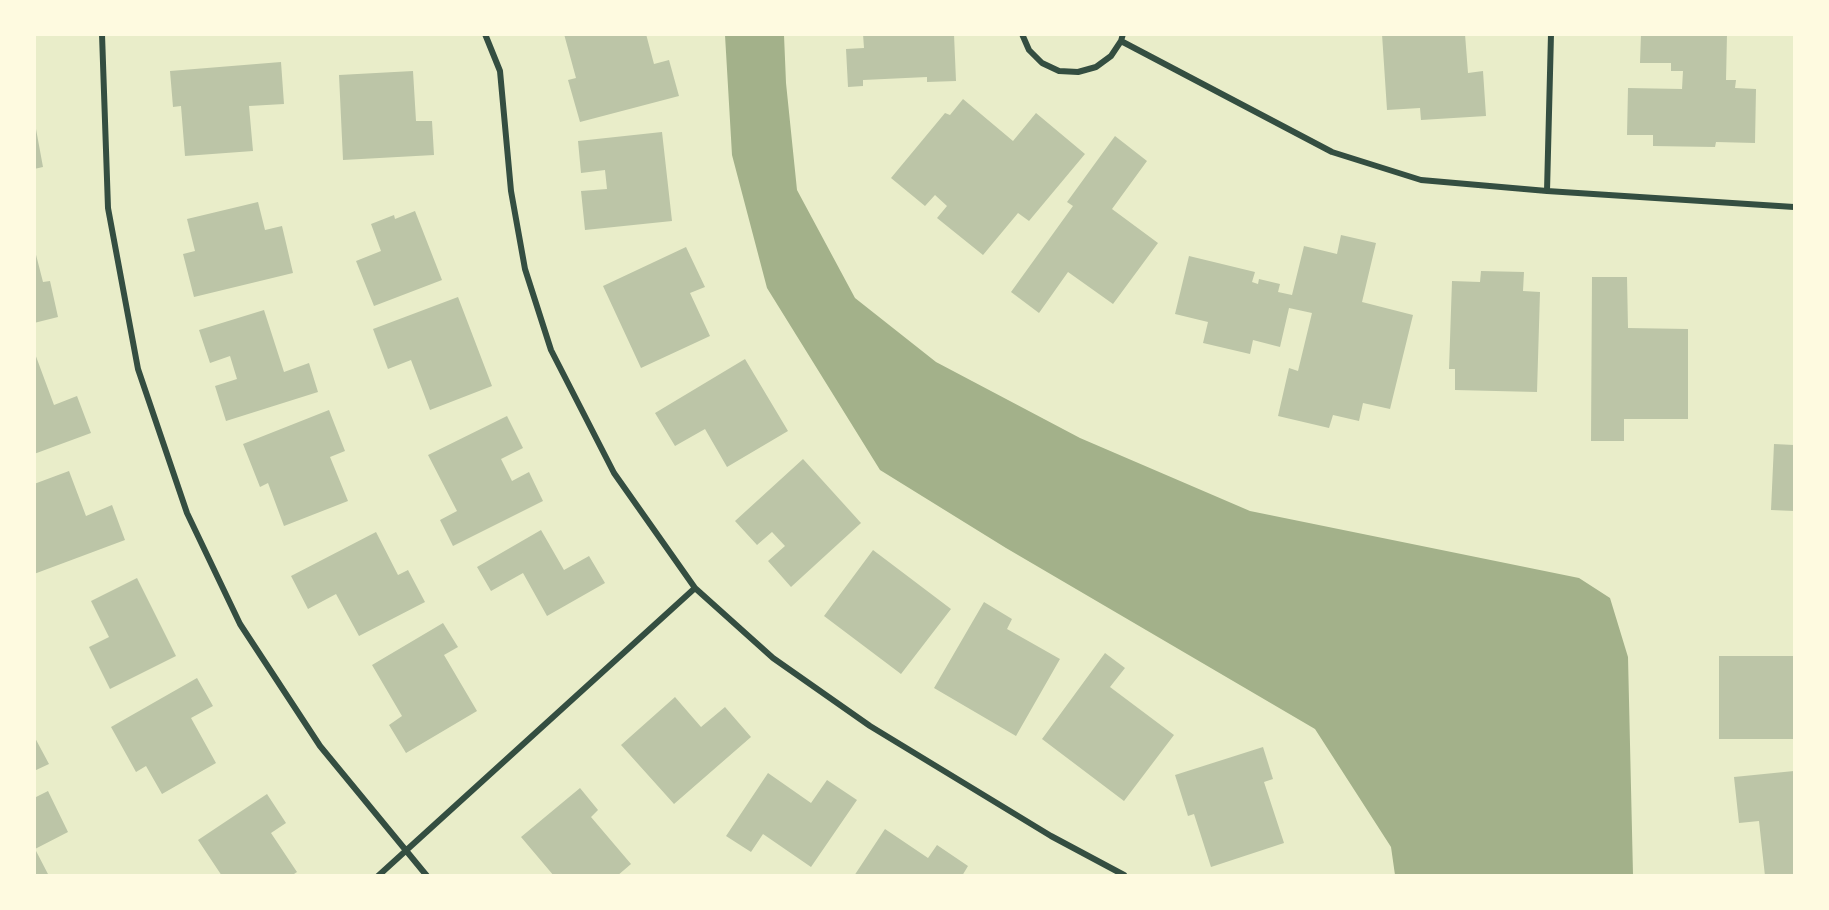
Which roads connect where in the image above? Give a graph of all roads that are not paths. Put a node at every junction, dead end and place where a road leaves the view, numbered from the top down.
1 (102, 34) edge
2 (485, 34) edge
3 (1022, 34) edge
4 (1551, 34) edge
5 (1122, 38) edge
6 (1546, 191) junction
7 (1794, 207) edge
8 (695, 588) junction
9 (405, 851) junction
10 (1124, 875) edge
11 (378, 876) edge
12 (427, 876) edge

1 - 9 street
2 - 8 street
3 - 5 street
4 - 6 street
5 - 6 street
6 - 7 street
8 - 9 street
8 - 10 street
9 - 11 street
9 - 12 street

